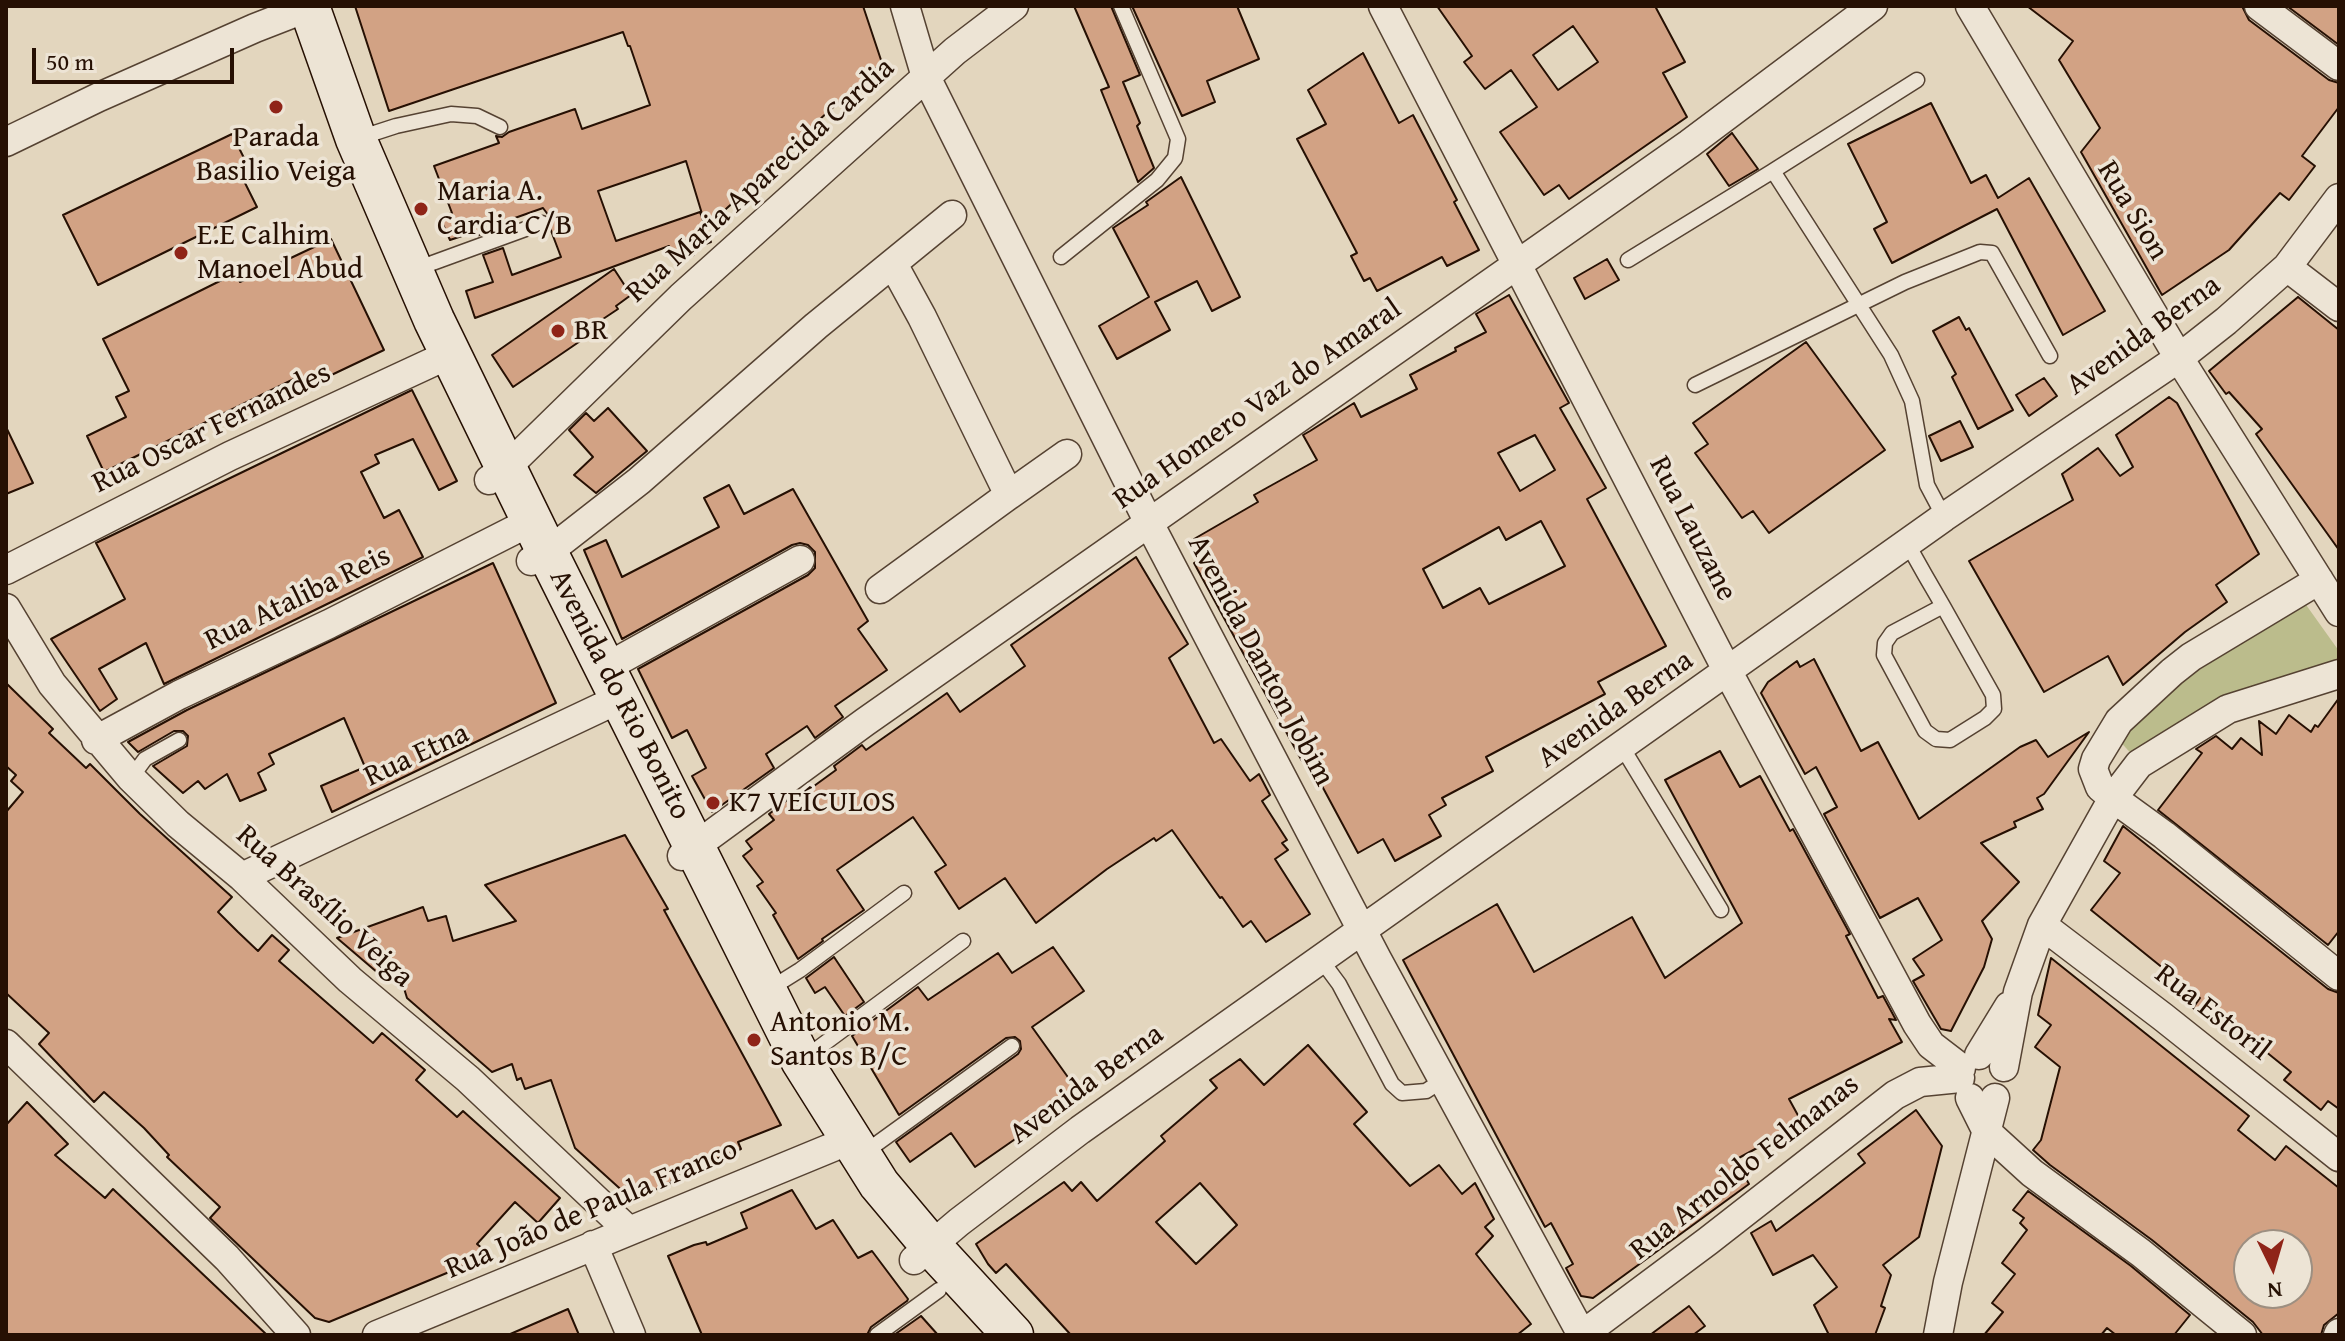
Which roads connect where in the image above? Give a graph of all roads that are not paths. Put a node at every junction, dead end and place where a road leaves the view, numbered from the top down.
1 (905, 6) edge
2 (1014, 6) edge
3 (1121, 6) edge
4 (1383, 6) edge
5 (1873, 6) edge
6 (1970, 6) edge
7 (2259, 6) edge
8 (298, 8) edge
9 (2339, 66) edge
10 (926, 77) junction
11 (1917, 80) dead end
12 (500, 127) dead end
13 (356, 139) junction
14 (6, 142) edge
15 (1773, 171) junction
16 (2339, 198) edge
17 (952, 215) dead end
18 (542, 223) dead end
19 (1061, 257) dead end
20 (1628, 260) dead end
21 (893, 264) junction
22 (1517, 264) junction
23 (2287, 267) junction
24 (412, 270) junction
25 (1858, 304) junction
26 (2339, 307) edge
27 (2050, 356) dead end
28 (441, 358) junction
29 (2179, 358) junction
30 (1695, 385) dead end
31 (1067, 454) dead end
32 (498, 474) junction
33 (1009, 495) junction
34 (1944, 517) junction
35 (1149, 523) junction
36 (531, 541) junction
37 (1907, 543) junction
38 (800, 560) dead end
39 (6, 570) edge
40 (2319, 580) junction
41 (880, 589) dead end
42 (1943, 606) junction
43 (6, 608) edge
44 (2339, 612) edge
45 (1728, 672) junction
46 (2339, 674) edge
47 (610, 691) junction
48 (96, 740) junction
49 (179, 740) dead end
50 (1622, 747) junction
51 (131, 778) junction
52 (2113, 798) junction
53 (688, 853) junction
54 (242, 877) junction
55 (904, 893) dead end
56 (1721, 910) dead end
57 (2042, 925) junction
58 (1363, 932) junction
59 (963, 941) dead end
60 (1322, 961) junction
61 (2339, 976) edge
62 (767, 990) junction
63 (6, 1044) edge
64 (1012, 1046) dead end
65 (801, 1060) junction
66 (1978, 1077) junction
67 (1443, 1080) junction
68 (1987, 1132) junction
69 (847, 1151) junction
70 (2339, 1157) edge
71 (628, 1230) junction
72 (593, 1245) junction
73 (928, 1265) junction
74 (296, 1335) edge
75 (377, 1335) edge
76 (631, 1335) edge
77 (877, 1335) edge
78 (982, 1335) edge
79 (1013, 1335) edge
80 (1582, 1335) edge
81 (1938, 1335) edge
82 (2242, 1335) edge

1 - 10 street, Avenida Danton Jobim
2 - 10 street, Rua Maria Aparecida Cardia
3 - 19 lane
4 - 22 street, Rua Lauzane
5 - 22 street, Rua Homero Vaz do Amaral
6 - 29 street, Rua Sion
7 - 9 street
8 - 13 main road, Avenida do Rio Bonito
8 - 14 street
8 - 28 main road, Avenida do Rio Bonito
10 - 32 street, Rua Maria Aparecida Cardia
10 - 35 street, Avenida Danton Jobim
11 - 15 lane
12 - 13 lane
13 - 24 main road, Avenida do Rio Bonito
15 - 20 lane
15 - 25 lane
16 - 23 street, Avenida Berna
17 - 21 street, Rua Ataliba Reis
18 - 24 lane
21 - 33 street
21 - 36 street, Rua Ataliba Reis
22 - 35 street, Rua Homero Vaz do Amaral
22 - 45 street, Rua Lauzane
23 - 26 street
23 - 29 street, Avenida Berna
24 - 28 main road, Avenida do Rio Bonito
25 - 27 lane
25 - 30 lane
25 - 34 lane
28 - 32 main road, Avenida do Rio Bonito
28 - 39 street, Rua Oscar Fernandes
29 - 34 street, Avenida Berna
29 - 40 street, Rua Sion
31 - 33 street
32 - 36 main road, Avenida do Rio Bonito
33 - 41 street
34 - 37 street, Avenida Berna
35 - 53 street, Rua Homero Vaz do Amaral
35 - 58 street, Avenida Danton Jobim
36 - 47 main road, Avenida do Rio Bonito
36 - 48 street, Rua Ataliba Reis
37 - 42 lane
37 - 45 street, Avenida Berna
38 - 47 street, Rua Etna
40 - 44 street, Rua Sion
40 - 52 street
42 - 42 lane
43 - 48 street, Rua Brasílio Veiga
45 - 50 street, Avenida Berna
45 - 66 street, Rua Lauzane
46 - 52 street
47 - 53 main road, Avenida do Rio Bonito
47 - 54 street, Rua Etna
48 - 51 street, Rua Brasílio Veiga
49 - 51 lane
50 - 56 lane
50 - 58 street, Avenida Berna
51 - 54 street, Rua Brasílio Veiga
52 - 57 street
52 - 61 street
53 - 62 main road, Avenida do Rio Bonito
53 - 69 main road, Avenida do Rio Bonito
54 - 71 street, Rua Brasílio Veiga
55 - 62 lane
57 - 66 street
57 - 70 street, Rua Estoril
58 - 60 street, Avenida Berna
58 - 67 street, Avenida Danton Jobim
59 - 65 lane
60 - 67 lane
60 - 73 street, Avenida Berna
62 - 65 main road, Avenida do Rio Bonito
63 - 74 street
64 - 69 lane
65 - 69 main road, Avenida do Rio Bonito
66 - 68 street
66 - 80 street, Rua Arnoldo Felmanas
67 - 80 street, Avenida Danton Jobim
68 - 81 street
68 - 82 street
69 - 71 street, Rua João de Paula Franco
69 - 73 main road, Avenida do Rio Bonito
71 - 72 street, Rua João de Paula Franco
72 - 75 street, Rua João de Paula Franco
72 - 76 street
73 - 77 lane
73 - 78 main road, Avenida do Rio Bonito
73 - 79 main road, Avenida do Rio Bonito

